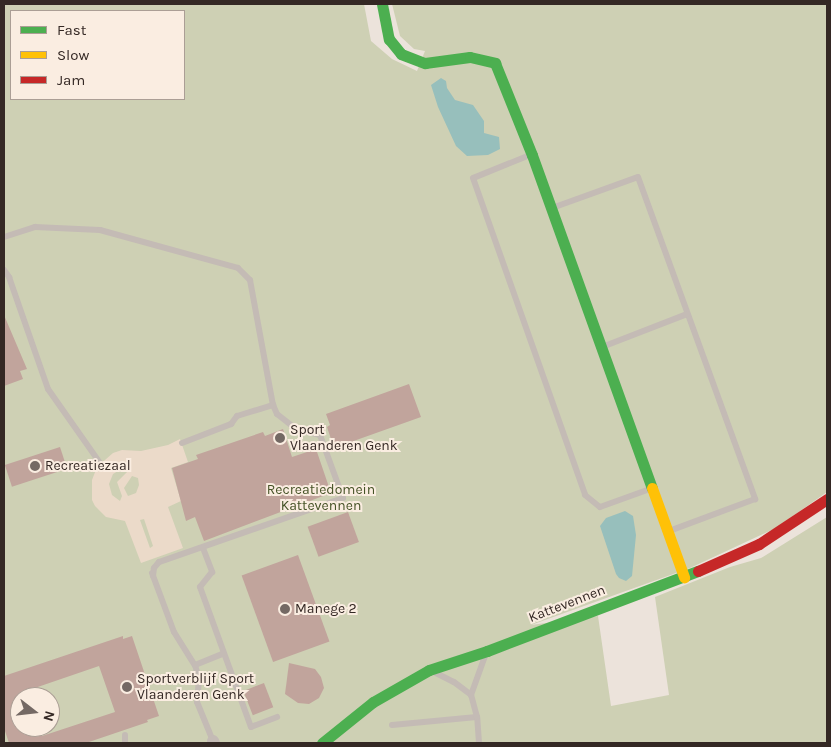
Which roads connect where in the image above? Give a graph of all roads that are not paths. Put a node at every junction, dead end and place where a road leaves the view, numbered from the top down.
1 (382, 4) edge
2 (532, 155) junction
3 (551, 209) junction
4 (4, 236) edge
5 (4, 270) edge
6 (687, 314) junction
7 (600, 347) junction
8 (273, 405) junction
9 (182, 443) dead end
10 (100, 463) dead end
11 (652, 488) junction
12 (827, 499) edge
13 (668, 532) junction
14 (203, 548) junction
15 (684, 577) junction
16 (487, 650) junction
17 (222, 654) junction
18 (195, 665) junction
19 (429, 670) junction
20 (471, 695) junction
21 (277, 717) dead end
22 (478, 717) junction
23 (392, 725) dead end
24 (125, 735) dead end
25 (214, 742) edge
26 (125, 743) edge
27 (322, 743) edge
28 (479, 743) edge

1 - 2 street
2 - 3 street
2 - 11 lane
3 - 6 lane
3 - 7 street
4 - 8 lane
5 - 10 lane
6 - 7 lane
6 - 13 lane
7 - 11 street
8 - 9 lane
8 - 14 lane
11 - 13 street
12 - 15 street, Kattevennen
13 - 15 street
14 - 17 lane
14 - 18 lane
15 - 16 street, Kattevennen
16 - 19 street, Kattevennen
16 - 20 lane
17 - 18 lane
17 - 21 lane
18 - 25 lane
19 - 20 lane
19 - 27 street, Kattevennen
20 - 22 lane
22 - 23 lane
22 - 28 lane
24 - 26 lane

